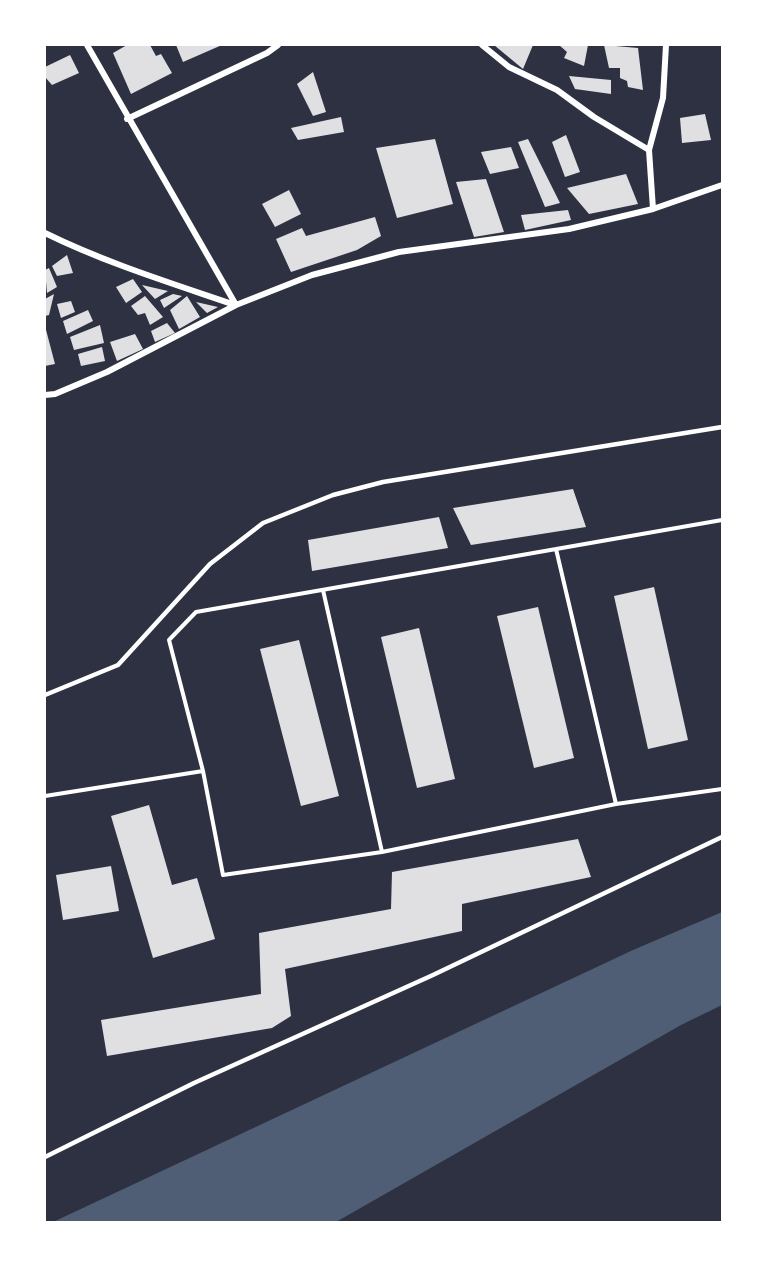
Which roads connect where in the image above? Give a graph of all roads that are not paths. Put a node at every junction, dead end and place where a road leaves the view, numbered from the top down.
1 (87, 45) edge
2 (278, 45) edge
3 (482, 45) edge
4 (666, 45) edge
5 (127, 119) junction
6 (649, 150) junction
7 (722, 185) edge
8 (653, 208) junction
9 (45, 233) edge
10 (236, 305) junction
11 (45, 395) edge
12 (722, 427) edge
13 (45, 695) edge
14 (722, 837) edge
15 (45, 1157) edge

1 - 5 street
2 - 5 street
3 - 6 street
4 - 6 street
5 - 10 street
6 - 8 street
7 - 8 street
8 - 10 street
9 - 10 street
10 - 11 street
12 - 13 lane
14 - 15 lane

